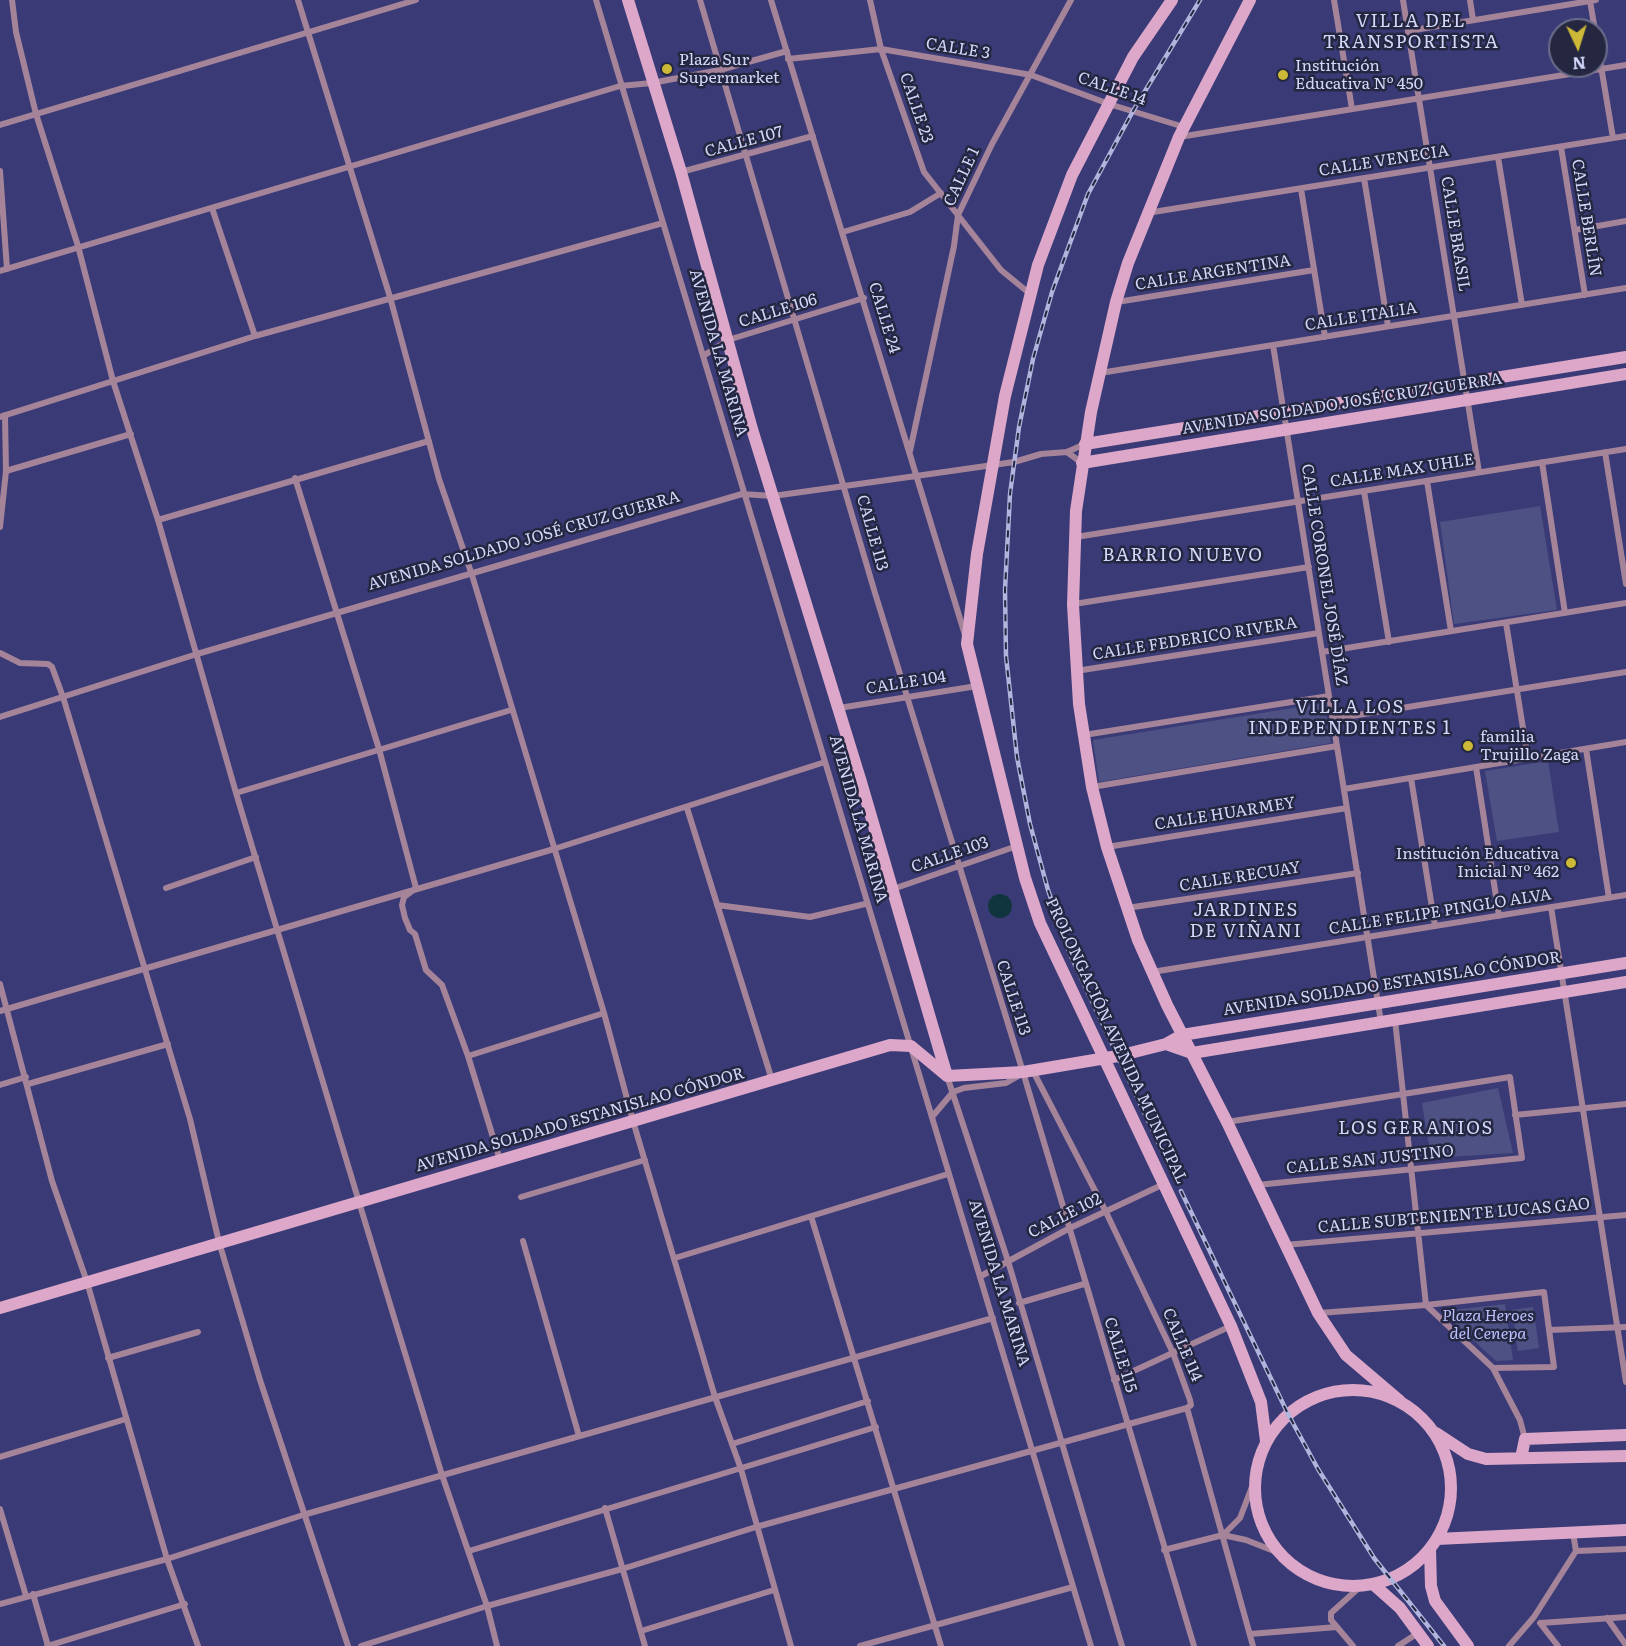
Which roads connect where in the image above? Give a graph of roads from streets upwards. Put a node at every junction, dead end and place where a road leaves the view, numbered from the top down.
1 (12, 0) edge
2 (298, 0) edge
3 (416, 0) edge
4 (596, 0) edge
5 (628, 0) edge
6 (700, 0) edge
7 (771, 0) edge
8 (870, 0) edge
9 (1071, 0) edge
10 (1172, 0) edge
11 (1250, 0) edge
12 (1334, 0) edge
13 (1403, 0) edge
14 (1470, 0) edge
15 (1537, 0) edge
16 (1593, 1) edge
17 (1538, 9) junction
18 (1594, 18) edge
19 (1473, 20) junction
20 (1408, 31) junction
21 (309, 33) junction
22 (881, 49) junction
23 (787, 51) junction
24 (788, 59) junction
25 (1626, 65) edge
26 (1608, 68) edge
27 (720, 70) junction
28 (1031, 75) junction
29 (1548, 77) edge
30 (1603, 78) edge
31 (652, 83) junction
32 (620, 86) junction
33 (1419, 98) junction
34 (1109, 104) junction
35 (1352, 109) junction
36 (36, 114) junction
37 (0, 125) edge
38 (1182, 132) junction
39 (813, 136) junction
40 (1626, 136) edge
41 (1613, 138) junction
42 (1561, 147) junction
43 (744, 156) junction
44 (1498, 157) junction
45 (350, 165) junction
46 (1430, 168) junction
47 (0, 171) edge
48 (681, 172) junction
49 (1364, 178) junction
50 (1301, 189) junction
51 (941, 193) junction
52 (212, 208) junction
53 (1147, 213) junction
54 (958, 215) junction
55 (1626, 221) edge
56 (663, 223) junction
57 (1575, 230) junction
58 (843, 231) junction
59 (78, 246) junction
60 (3, 270) edge
61 (1314, 270) junction
62 (1626, 288) edge
63 (1029, 293) junction
64 (1585, 294) junction
65 (390, 297) junction
66 (864, 298) junction
67 (1116, 302) junction
68 (1522, 305) junction
69 (1454, 316) junction
70 (795, 319) junction
71 (1388, 326) junction
72 (255, 336) junction
73 (1325, 337) junction
74 (728, 340) junction
75 (1273, 345) junction
76 (703, 356) junction
77 (1626, 357) edge
78 (1100, 373) junction
79 (1626, 374) edge
80 (113, 381) junction
81 (1465, 383) junction
82 (1468, 400) junction
83 (1284, 412) junction
84 (3, 416) edge
85 (1287, 429) junction
86 (131, 434) junction
87 (429, 441) junction
88 (1085, 444) junction
89 (1626, 449) edge
90 (910, 452) junction
91 (1067, 452) junction
92 (1605, 452) junction
93 (1542, 462) junction
94 (1082, 463) junction
95 (993, 465) junction
96 (6, 471) junction
97 (1479, 472) junction
98 (916, 476) junction
99 (295, 478) junction
100 (1427, 481) junction
101 (844, 486) junction
102 (1364, 491) junction
103 (742, 494) junction
104 (773, 496) junction
105 (1298, 501) junction
106 (158, 520) junction
107 (0, 527) edge
108 (1075, 537) junction
109 (1309, 567) junction
110 (472, 575) junction
111 (1626, 584) edge
112 (1626, 603) edge
113 (1073, 604) junction
114 (335, 613) junction
115 (1565, 613) junction
116 (1506, 622) junction
117 (1451, 631) junction
118 (1319, 633) junction
119 (1389, 642) junction
120 (967, 644) junction
121 (1322, 652) junction
122 (0, 653) edge
123 (197, 654) junction
124 (1076, 671) junction
125 (1626, 672) edge
126 (978, 686) junction
127 (1517, 689) junction
128 (1329, 696) junction
129 (63, 697) junction
130 (908, 697) junction
131 (838, 708) junction
132 (512, 710) junction
133 (0, 717) edge
134 (1333, 719) junction
135 (1083, 735) junction
136 (1626, 742) edge
137 (1337, 746) junction
138 (379, 749) junction
139 (1586, 749) junction
140 (1528, 759) junction
141 (825, 762) junction
142 (1476, 767) junction
143 (1411, 778) junction
144 (1092, 787) junction
145 (1344, 789) junction
146 (236, 793) junction
147 (687, 808) junction
148 (1347, 808) junction
149 (1017, 846) junction
150 (1107, 847) junction
151 (554, 849) junction
152 (256, 857) junction
153 (958, 867) junction
154 (1358, 873) junction
155 (166, 888) dead end
156 (416, 888) junction
157 (893, 890) junction
158 (1626, 895) edge
159 (1609, 898) junction
160 (865, 904) junction
161 (717, 905) junction
162 (1551, 907) junction
163 (1126, 908) junction
164 (1499, 916) junction
165 (1435, 926) junction
166 (279, 929) junction
167 (1368, 937) junction
168 (1626, 963) edge
169 (146, 968) junction
170 (1152, 972) junction
171 (1562, 974) junction
172 (1626, 982) edge
173 (0, 984) edge
174 (1564, 992) junction
175 (1378, 1003) junction
176 (8, 1009) junction
177 (0, 1011) edge
178 (604, 1013) junction
179 (1395, 1020) junction
180 (1382, 1022) junction
181 (1182, 1035) junction
182 (168, 1044) junction
183 (1166, 1044) junction
184 (911, 1046) junction
185 (1192, 1053) junction
186 (468, 1056) junction
187 (1105, 1059) junction
188 (1028, 1071) junction
189 (947, 1076) junction
190 (26, 1077) junction
191 (772, 1080) junction
192 (0, 1084) edge
193 (28, 1084) junction
194 (953, 1092) junction
195 (1404, 1094) junction
196 (1626, 1104) edge
197 (1583, 1107) junction
198 (1515, 1114) junction
199 (932, 1117) junction
200 (633, 1121) junction
201 (1227, 1122) junction
202 (500, 1160) junction
203 (645, 1160) junction
204 (1412, 1169) junction
205 (948, 1174) junction
206 (1164, 1184) junction
207 (1256, 1185) junction
208 (521, 1197) dead end
209 (359, 1202) junction
210 (1105, 1210) junction
211 (1626, 1215) edge
212 (811, 1216) junction
213 (1600, 1217) junction
214 (1068, 1229) junction
215 (1419, 1233) junction
216 (523, 1241) dead end
217 (219, 1242) junction
218 (1285, 1245) junction
219 (675, 1258) junction
220 (1008, 1261) junction
221 (981, 1276) junction
222 (87, 1282) junction
223 (1084, 1284) junction
224 (1019, 1303) junction
225 (1426, 1305) junction
226 (0, 1308) edge
227 (1318, 1313) junction
228 (993, 1318) junction
229 (1231, 1326) junction
230 (1626, 1327) edge
231 (1618, 1328) junction
232 (1550, 1330) junction
233 (198, 1332) dead end
234 (1173, 1353) junction
235 (855, 1356) junction
236 (108, 1358) junction
237 (1493, 1368) junction
238 (1114, 1380) junction
239 (1626, 1382) edge
240 (715, 1397) junction
241 (868, 1401) junction
242 (1400, 1401) junction
243 (1187, 1408) junction
244 (126, 1419) junction
245 (1127, 1423) junction
246 (876, 1427) junction
247 (1434, 1431) junction
248 (1626, 1434) edge
249 (579, 1436) junction
250 (1525, 1439) junction
251 (1061, 1441) junction
252 (1266, 1441) junction
253 (732, 1444) junction
254 (1032, 1449) junction
255 (1626, 1456) edge
256 (0, 1457) edge
257 (1521, 1458) junction
258 (741, 1469) junction
259 (442, 1475) junction
260 (1255, 1479) junction
261 (895, 1489) junction
262 (0, 1509) edge
263 (605, 1509) junction
264 (303, 1515) junction
265 (756, 1527) junction
266 (1626, 1530) edge
267 (1573, 1533) junction
268 (1223, 1535) junction
269 (1434, 1544) junction
270 (1626, 1549) edge
271 (1164, 1550) junction
272 (469, 1551) junction
273 (1576, 1551) junction
274 (1279, 1553) junction
275 (167, 1559) junction
276 (622, 1569) junction
277 (1367, 1585) junction
278 (1073, 1587) junction
279 (774, 1590) junction
280 (29, 1595) junction
281 (0, 1604) edge
282 (185, 1604) junction
283 (488, 1606) junction
284 (1534, 1617) junction
285 (1626, 1617) edge
286 (1607, 1618) junction
287 (1541, 1623) junction
288 (935, 1625) junction
289 (1337, 1627) junction
290 (641, 1631) junction
291 (1418, 1633) junction
292 (1250, 1634) junction
293 (1626, 1645) edge
294 (48, 1646) edge
295 (198, 1646) edge
296 (348, 1646) edge
297 (361, 1646) edge
298 (497, 1646) edge
299 (645, 1646) edge
300 (791, 1646) edge
301 (860, 1646) edge
302 (941, 1646) edge
303 (1091, 1646) edge
304 (1122, 1646) edge
305 (1194, 1646) edge
306 (1253, 1646) edge
307 (1353, 1646) edge
308 (1398, 1646) edge
309 (1428, 1646) edge
310 (1468, 1646) edge
311 (1509, 1646) edge
312 (1558, 1646) edge

1 - 36 street
2 - 21 street
3 - 21 street
4 - 32 street, AVENIDA LA MARINA
5 - 31 street, AVENIDA LA MARINA
6 - 27 street, CALLE 113
7 - 23 street, CALLE 24
8 - 22 street, CALLE 23
9 - 28 street, CALLE 1
10 - 34 street, PROLONGACIÓN AVENIDA MUNICIPAL
11 - 38 street, PROLONGACIÓN AVENIDA MUNICIPAL
12 - 35 street
13 - 20 street, CALLE BRASIL
14 - 19 street
15 - 17 street
16 - 17 street
16 - 18 street
17 - 19 street
19 - 20 street
20 - 33 street, CALLE BRASIL
21 - 36 street
21 - 45 street
22 - 24 street, CALLE 3
22 - 28 street, CALLE 3
22 - 51 street, CALLE 23
23 - 24 street, CALLE 24
23 - 27 street
24 - 39 street, CALLE 24
25 - 26 street
27 - 31 street
27 - 43 street, CALLE 113
28 - 34 street, CALLE 14
28 - 54 street, CALLE 1
29 - 33 street
30 - 41 street
31 - 32 street
31 - 48 street, AVENIDA LA MARINA
32 - 45 street
32 - 56 street, AVENIDA LA MARINA
33 - 35 street
33 - 46 street, CALLE BRASIL
34 - 38 street, CALLE 14
34 - 63 street, PROLONGACIÓN AVENIDA MUNICIPAL
35 - 38 street
36 - 37 street
36 - 59 street
38 - 53 street, PROLONGACIÓN AVENIDA MUNICIPAL
39 - 43 street, CALLE 107
39 - 58 street, CALLE 24
40 - 41 street, CALLE VENECIA
41 - 42 street, CALLE VENECIA
42 - 44 street, CALLE VENECIA
42 - 57 street, CALLE BERLÍN
43 - 48 street, CALLE 107
43 - 70 street, CALLE 113
44 - 46 street, CALLE VENECIA
44 - 68 street
45 - 52 street
45 - 65 street
46 - 49 street, CALLE VENECIA
46 - 69 street, CALLE BRASIL
47 - 60 street
48 - 74 street, AVENIDA LA MARINA
49 - 50 street, CALLE VENECIA
49 - 71 street
50 - 53 street, CALLE VENECIA
50 - 61 street
51 - 54 street, CALLE 23
51 - 58 street
52 - 59 street
52 - 72 street
53 - 67 street, PROLONGACIÓN AVENIDA MUNICIPAL
54 - 63 street, CALLE 23
54 - 90 street, CALLE 1
55 - 57 street
56 - 65 street
56 - 76 street, AVENIDA LA MARINA
57 - 64 street, CALLE BERLÍN
58 - 66 street, CALLE 24
59 - 60 street
59 - 80 street
61 - 67 street, CALLE ARGENTINA
61 - 73 street
62 - 64 street, CALLE ITALIA
63 - 95 street, PROLONGACIÓN AVENIDA MUNICIPAL
64 - 68 street, CALLE ITALIA
65 - 72 street
65 - 87 street
66 - 70 street, CALLE 106
66 - 90 street, CALLE 24
67 - 78 street, PROLONGACIÓN AVENIDA MUNICIPAL
68 - 69 street, CALLE ITALIA
69 - 71 street, CALLE ITALIA
69 - 81 street, CALLE BRASIL
70 - 74 street, CALLE 106
70 - 101 street, CALLE 113
71 - 73 street, CALLE ITALIA
72 - 80 street
73 - 75 street, CALLE ITALIA
74 - 76 street, CALLE 106
74 - 104 street, AVENIDA LA MARINA
75 - 78 street, CALLE ITALIA
75 - 83 street, CALLE CORONEL JOSÉ DÍAZ
76 - 103 street, AVENIDA LA MARINA
77 - 81 street, AVENIDA SOLDADO JOSÉ CRUZ GUERRA
78 - 88 street, PROLONGACIÓN AVENIDA MUNICIPAL
79 - 82 street, AVENIDA SOLDADO JOSÉ CRUZ GUERRA
80 - 84 street
80 - 86 street
81 - 82 street, CALLE BRASIL
81 - 83 street, AVENIDA SOLDADO JOSÉ CRUZ GUERRA
82 - 85 street, AVENIDA SOLDADO JOSÉ CRUZ GUERRA
82 - 97 street, CALLE BRASIL
83 - 85 street, CALLE CORONEL JOSÉ DÍAZ
83 - 88 street, AVENIDA SOLDADO JOSÉ CRUZ GUERRA
84 - 96 street
85 - 94 street, AVENIDA SOLDADO JOSÉ CRUZ GUERRA
85 - 105 street, CALLE CORONEL JOSÉ DÍAZ
86 - 96 street
86 - 106 street
87 - 99 street
87 - 110 street
88 - 91 street, AVENIDA SOLDADO JOSÉ CRUZ GUERRA
88 - 94 street, PROLONGACIÓN AVENIDA MUNICIPAL
89 - 92 street, CALLE MAX UHLE
90 - 98 street, CALLE 24
91 - 94 street
91 - 95 street, AVENIDA SOLDADO JOSÉ CRUZ GUERRA
92 - 93 street, CALLE MAX UHLE
92 - 111 street
93 - 97 street, CALLE MAX UHLE
93 - 115 street
94 - 108 street, PROLONGACIÓN AVENIDA MUNICIPAL
95 - 98 street, AVENIDA SOLDADO JOSÉ CRUZ GUERRA
95 - 120 street, PROLONGACIÓN AVENIDA MUNICIPAL
96 - 107 street
97 - 100 street, CALLE MAX UHLE
98 - 101 street, AVENIDA SOLDADO JOSÉ CRUZ GUERRA
98 - 120 street, CALLE 24
99 - 106 street
99 - 114 street
100 - 102 street, CALLE MAX UHLE
100 - 117 street
101 - 104 street, AVENIDA SOLDADO JOSÉ CRUZ GUERRA
101 - 130 street, CALLE 113
102 - 105 street, CALLE MAX UHLE
102 - 119 street
103 - 104 street, AVENIDA SOLDADO JOSÉ CRUZ GUERRA
103 - 110 street, AVENIDA SOLDADO JOSÉ CRUZ GUERRA
103 - 141 street, AVENIDA LA MARINA
104 - 131 street, AVENIDA LA MARINA
105 - 108 street, CALLE MAX UHLE
105 - 109 street, CALLE CORONEL JOSÉ DÍAZ
106 - 123 street
108 - 113 street, PROLONGACIÓN AVENIDA MUNICIPAL
109 - 113 street
109 - 118 street, CALLE CORONEL JOSÉ DÍAZ
110 - 114 street, AVENIDA SOLDADO JOSÉ CRUZ GUERRA
110 - 132 street
112 - 115 street
113 - 124 street, PROLONGACIÓN AVENIDA MUNICIPAL
114 - 123 street, AVENIDA SOLDADO JOSÉ CRUZ GUERRA
114 - 138 street
115 - 116 street
116 - 117 street
116 - 127 street
117 - 119 street
118 - 121 street, CALLE CORONEL JOSÉ DÍAZ
118 - 124 street, CALLE FEDERICO RIVERA
119 - 121 street
120 - 126 street, PROLONGACIÓN AVENIDA MUNICIPAL
121 - 128 street, CALLE CORONEL JOSÉ DÍAZ
122 - 129 street
123 - 129 street, AVENIDA SOLDADO JOSÉ CRUZ GUERRA
123 - 146 street
124 - 135 street, PROLONGACIÓN AVENIDA MUNICIPAL
125 - 127 street
126 - 130 street, CALLE 104
126 - 149 street, PROLONGACIÓN AVENIDA MUNICIPAL
127 - 134 street
127 - 140 street
128 - 134 street, CALLE CORONEL JOSÉ DÍAZ
128 - 135 street
129 - 133 street, AVENIDA SOLDADO JOSÉ CRUZ GUERRA
129 - 169 street
130 - 131 street, CALLE 104
130 - 153 street, CALLE 113
131 - 157 street, AVENIDA LA MARINA
132 - 138 street
132 - 151 street
134 - 137 street, CALLE CORONEL JOSÉ DÍAZ
135 - 144 street, PROLONGACIÓN AVENIDA MUNICIPAL
136 - 139 street
137 - 144 street
137 - 145 street, CALLE CORONEL JOSÉ DÍAZ
138 - 146 street
138 - 156 street
139 - 140 street
139 - 159 street
140 - 142 street
141 - 147 street
141 - 160 street, AVENIDA LA MARINA
142 - 143 street
142 - 164 street
143 - 145 street
143 - 165 street
144 - 150 street, PROLONGACIÓN AVENIDA MUNICIPAL
145 - 148 street, CALLE CORONEL JOSÉ DÍAZ
146 - 152 street
147 - 151 street
147 - 161 street
148 - 150 street, CALLE HUARMEY
148 - 154 street, CALLE CORONEL JOSÉ DÍAZ
149 - 153 street, CALLE 103
149 - 187 street, PROLONGACIÓN AVENIDA MUNICIPAL
150 - 163 street, PROLONGACIÓN AVENIDA MUNICIPAL
151 - 156 street
151 - 178 street
152 - 155 street
152 - 166 street
153 - 157 street, CALLE 103
153 - 188 street, CALLE 113
154 - 163 street, CALLE RECUAY
154 - 167 street, CALLE CORONEL JOSÉ DÍAZ
156 - 166 street
156 - 186 street
157 - 189 street, AVENIDA LA MARINA
158 - 159 street, CALLE FELIPE PINGLO ALVA
159 - 162 street, CALLE FELIPE PINGLO ALVA
160 - 161 street
160 - 184 street, AVENIDA LA MARINA
161 - 191 street
162 - 164 street, CALLE FELIPE PINGLO ALVA
162 - 171 street
163 - 170 street, PROLONGACIÓN AVENIDA MUNICIPAL
164 - 165 street, CALLE FELIPE PINGLO ALVA
165 - 167 street, CALLE FELIPE PINGLO ALVA
166 - 169 street
166 - 209 street
167 - 170 street, CALLE FELIPE PINGLO ALVA
167 - 175 street, CALLE CORONEL JOSÉ DÍAZ
168 - 171 street, AVENIDA SOLDADO ESTANISLAO CÓNDOR
169 - 176 street
169 - 182 street
170 - 181 street, PROLONGACIÓN AVENIDA MUNICIPAL
171 - 174 street
171 - 175 street, AVENIDA SOLDADO ESTANISLAO CÓNDOR
172 - 174 street
173 - 176 street
174 - 179 street
174 - 197 street
175 - 180 street, CALLE CORONEL JOSÉ DÍAZ
175 - 181 street, AVENIDA SOLDADO ESTANISLAO CÓNDOR
176 - 177 street
176 - 190 street
178 - 186 street
178 - 200 street
179 - 180 street
179 - 195 street
180 - 185 street
181 - 183 street, AVENIDA SOLDADO ESTANISLAO CÓNDOR
181 - 185 street, PROLONGACIÓN AVENIDA MUNICIPAL
182 - 193 street
182 - 217 street
183 - 185 street
183 - 187 street, AVENIDA SOLDADO ESTANISLAO CÓNDOR
184 - 189 street
184 - 191 street, AVENIDA SOLDADO ESTANISLAO CÓNDOR
184 - 199 street, AVENIDA LA MARINA
185 - 201 street, PROLONGACIÓN AVENIDA MUNICIPAL
186 - 202 street
187 - 188 street, AVENIDA SOLDADO ESTANISLAO CÓNDOR
187 - 206 street, PROLONGACIÓN AVENIDA MUNICIPAL
188 - 189 street, AVENIDA SOLDADO ESTANISLAO CÓNDOR
188 - 194 street
188 - 210 street, CALLE 114
188 - 214 street, CALLE 115
189 - 194 street, AVENIDA LA MARINA
190 - 192 street
190 - 193 street
191 - 200 street, AVENIDA SOLDADO ESTANISLAO CÓNDOR
193 - 222 street
194 - 199 street
194 - 220 street, AVENIDA LA MARINA
195 - 198 street
195 - 201 street
195 - 204 street
196 - 197 street
197 - 198 street
197 - 213 street
198 - 204 street, CALLE SAN JUSTINO
199 - 205 street, AVENIDA LA MARINA
200 - 202 street, AVENIDA SOLDADO ESTANISLAO CÓNDOR
200 - 203 street
201 - 207 street, PROLONGACIÓN AVENIDA MUNICIPAL
202 - 209 street, AVENIDA SOLDADO ESTANISLAO CÓNDOR
203 - 208 street
203 - 219 street
204 - 207 street, CALLE SAN JUSTINO
204 - 215 street
205 - 212 street
205 - 221 street, AVENIDA LA MARINA
206 - 210 street, CALLE 102
206 - 229 street, PROLONGACIÓN AVENIDA MUNICIPAL
207 - 218 street, PROLONGACIÓN AVENIDA MUNICIPAL
209 - 217 street, AVENIDA SOLDADO ESTANISLAO CÓNDOR
209 - 259 street
210 - 214 street, CALLE 102
210 - 234 street, CALLE 114
211 - 213 street, CALLE SUBTENIENTE LUCAS GAO
212 - 219 street
212 - 235 street
213 - 215 street, CALLE SUBTENIENTE LUCAS GAO
213 - 231 street
214 - 220 street, CALLE 102
214 - 223 street, CALLE 115
215 - 218 street, CALLE SUBTENIENTE LUCAS GAO
215 - 225 street
216 - 249 street
217 - 222 street, AVENIDA SOLDADO ESTANISLAO CÓNDOR
217 - 264 street
218 - 227 street, PROLONGACIÓN AVENIDA MUNICIPAL
219 - 240 street
220 - 221 street, CALLE 102
220 - 224 street, AVENIDA LA MARINA
221 - 228 street, AVENIDA LA MARINA
222 - 226 street, AVENIDA SOLDADO ESTANISLAO CÓNDOR
222 - 236 street
223 - 224 street
223 - 238 street, CALLE 115
224 - 251 street, AVENIDA LA MARINA
225 - 227 street
225 - 232 street
225 - 237 street
227 - 242 street, PROLONGACIÓN AVENIDA MUNICIPAL
228 - 235 street
228 - 254 street, AVENIDA LA MARINA
229 - 234 street
229 - 252 street, PROLONGACIÓN AVENIDA MUNICIPAL
230 - 231 street
231 - 232 street
231 - 239 street
232 - 237 street
233 - 236 street
234 - 238 street
234 - 243 street, CALLE 114
235 - 240 street
235 - 241 street
236 - 244 street
237 - 250 street
238 - 245 street, CALLE 115
240 - 249 street
240 - 253 street
241 - 246 street
241 - 253 street
242 - 247 street, PROLONGACIÓN AVENIDA MUNICIPAL
242 - 252 street, PROLONGACIÓN AVENIDA MUNICIPAL
243 - 245 street
243 - 268 street, CALLE 114
244 - 256 street
244 - 275 street
245 - 251 street
245 - 271 street, CALLE 115
246 - 258 street
246 - 261 street
247 - 257 street
247 - 269 street, PROLONGACIÓN AVENIDA MUNICIPAL
248 - 250 street
249 - 259 street
250 - 257 street
251 - 254 street
251 - 304 street, AVENIDA LA MARINA
252 - 260 street, PROLONGACIÓN AVENIDA MUNICIPAL
253 - 258 street
254 - 261 street
254 - 278 street, AVENIDA LA MARINA
255 - 257 street
258 - 263 street
258 - 265 street
259 - 264 street
259 - 272 street
260 - 268 street
260 - 274 street, PROLONGACIÓN AVENIDA MUNICIPAL
261 - 265 street
261 - 288 street
262 - 280 street
263 - 272 street
263 - 276 street
264 - 275 street
264 - 296 street
265 - 276 street
265 - 279 street
266 - 267 street
267 - 269 street
267 - 273 street
268 - 271 street
268 - 274 street
268 - 292 street, CALLE 114
269 - 277 street, PROLONGACIÓN AVENIDA MUNICIPAL
269 - 310 street, PROLONGACIÓN AVENIDA MUNICIPAL
270 - 273 street
271 - 305 street, CALLE 115
272 - 283 street
273 - 284 street
274 - 277 street, PROLONGACIÓN AVENIDA MUNICIPAL
275 - 280 street
275 - 282 street
276 - 283 street
276 - 290 street
277 - 289 street
277 - 291 street
278 - 288 street
278 - 303 street, AVENIDA LA MARINA
279 - 290 street
279 - 300 street
280 - 281 street
280 - 294 street
282 - 294 street
282 - 295 street
283 - 297 street
283 - 298 street
284 - 287 street
284 - 311 street
285 - 286 street
286 - 287 street
286 - 293 street
287 - 312 street
288 - 301 street
288 - 302 street
289 - 292 street
289 - 307 street
290 - 299 street
291 - 308 street
291 - 309 street
292 - 306 street, CALLE 114

